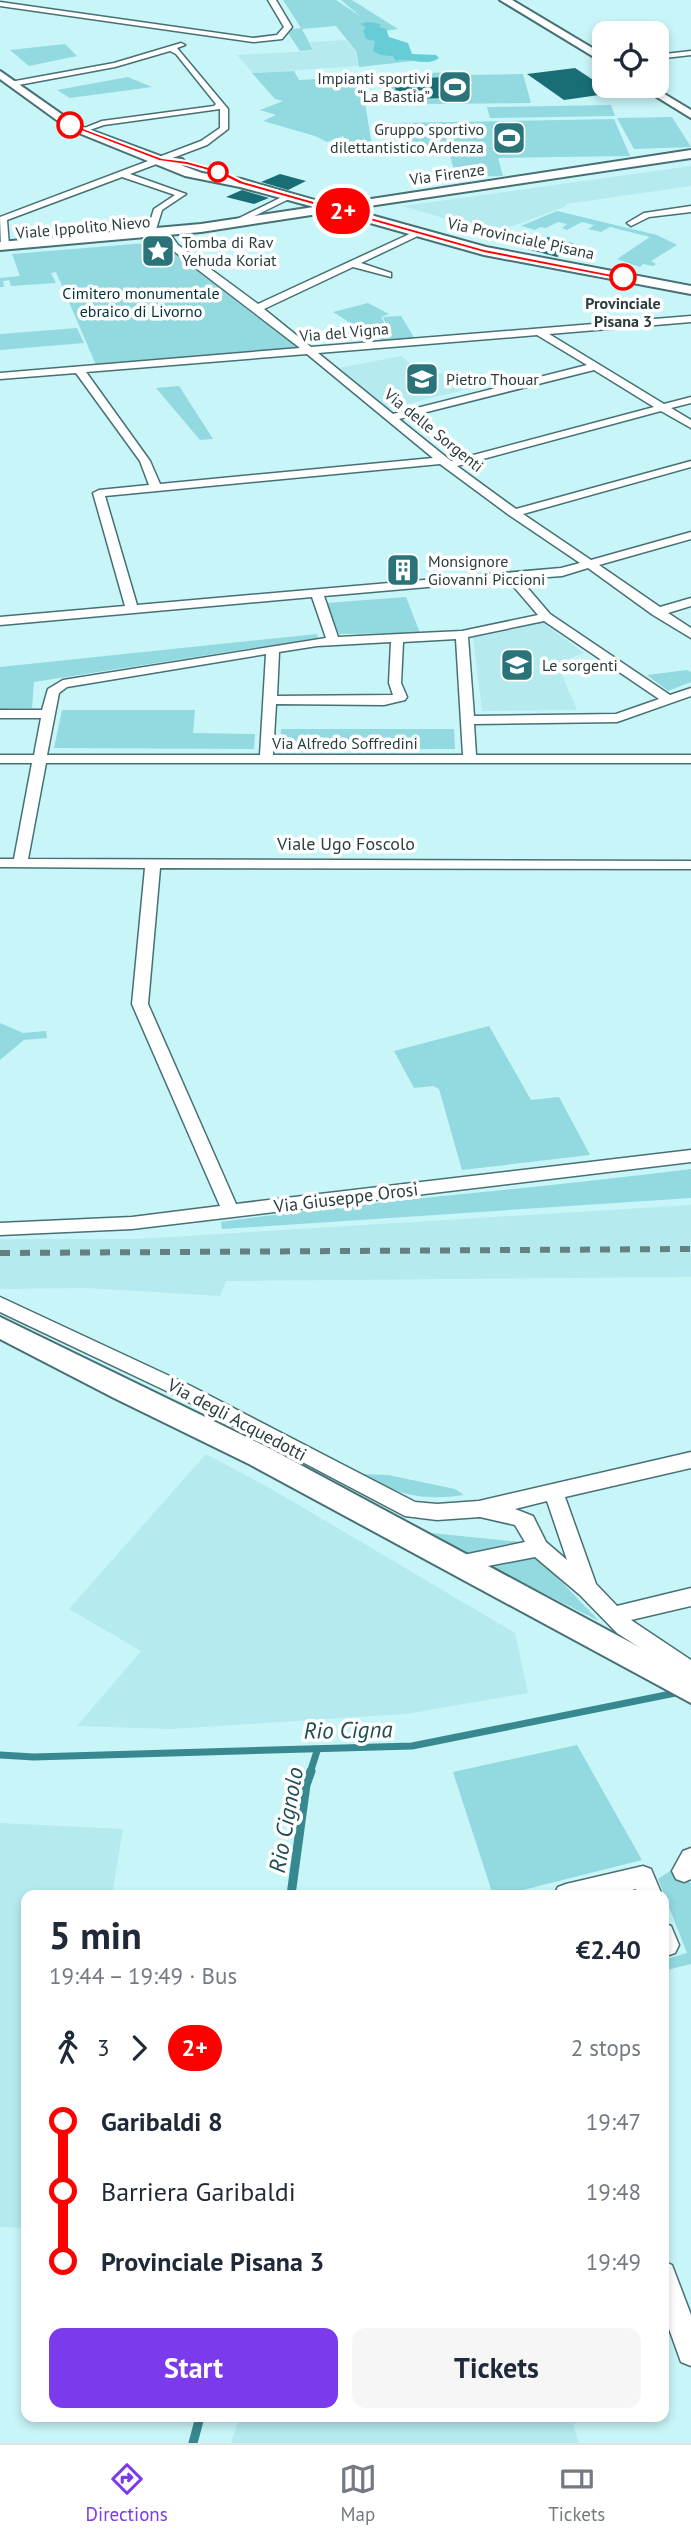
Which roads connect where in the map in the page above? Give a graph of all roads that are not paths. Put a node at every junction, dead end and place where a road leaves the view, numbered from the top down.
1 (262, 0) edge
2 (272, 0) edge
3 (505, 0) edge
4 (1, 2) edge
5 (280, 32) junction
6 (215, 33) junction
7 (170, 48) junction
8 (592, 53) edge
9 (691, 53) edge
10 (669, 56) edge
11 (4, 79) edge
12 (663, 98) edge
13 (220, 104) junction
14 (177, 113) junction
15 (691, 115) edge
16 (224, 127) junction
17 (81, 131) junction
18 (691, 154) edge
19 (161, 160) junction
20 (691, 161) edge
21 (122, 174) junction
22 (291, 196) junction
23 (332, 207) junction
24 (691, 209) edge
25 (347, 212) junction
26 (631, 223) dead end
27 (231, 224) junction
28 (419, 233) junction
29 (151, 234) junction
30 (168, 237) junction
31 (1, 248) edge
32 (353, 264) junction
33 (388, 275) dead end
34 (691, 290) edge
35 (257, 308) junction
36 (691, 319) edge
37 (541, 333) junction
38 (310, 351) junction
39 (596, 366) junction
40 (80, 371) junction
41 (0, 376) edge
42 (691, 400) edge
43 (663, 407) junction
44 (389, 418) junction
45 (691, 425) edge
46 (446, 462) junction
47 (691, 464) edge
48 (156, 487) junction
49 (513, 513) junction
50 (691, 535) edge
51 (589, 566) junction
52 (512, 577) junction
53 (317, 595) junction
54 (691, 602) edge
55 (132, 610) junction
56 (657, 612) junction
57 (546, 617) junction
58 (0, 621) edge
59 (462, 635) junction
60 (691, 635) edge
61 (397, 637) junction
62 (333, 640) junction
63 (273, 649) junction
64 (691, 692) edge
65 (269, 700) junction
66 (668, 700) junction
67 (48, 714) junction
68 (0, 715) edge
69 (467, 720) junction
70 (40, 759) junction
71 (470, 759) junction
72 (691, 759) edge
73 (0, 760) edge
74 (266, 761) junction
75 (0, 863) edge
76 (20, 863) junction
77 (153, 863) junction
78 (691, 865) edge
79 (691, 1156) edge
80 (231, 1212) junction
81 (0, 1229) edge
82 (0, 1304) edge
83 (0, 1327) edge
84 (691, 1460) edge
85 (553, 1491) junction
86 (478, 1509) junction
87 (538, 1548) junction
88 (455, 1564) junction
89 (587, 1590) junction
90 (691, 1597) edge
91 (613, 1616) junction
92 (683, 1676) edge
93 (587, 1890) edge
94 (648, 1890) edge
95 (669, 2291) edge
96 (691, 2352) edge

1 - 5 street
2 - 5 street
3 - 8 main road
4 - 6 street
5 - 6 street
6 - 7 street
7 - 11 street
7 - 13 street
9 - 10 street
11 - 17 main road, Via Provinciale Pisana
12 - 15 main road
13 - 14 street
13 - 16 street
14 - 16 street
14 - 17 street
16 - 19 street
17 - 19 main road, Via Provinciale Pisana
18 - 23 main road, Via Firenze
19 - 21 street
19 - 22 main road, Via Provinciale Pisana
20 - 25 main road, Via Firenze
21 - 29 street
21 - 31 street
22 - 23 main road, Via Provinciale Pisana
22 - 27 street
23 - 25 main road, Via Provinciale Pisana
23 - 27 main road, Via Firenze
24 - 26 street
25 - 28 main road, Via Provinciale Pisana
25 - 30 main road, Via Firenze
27 - 29 main road, Viale Ippolito Nievo
28 - 32 street
28 - 34 main road, Via Provinciale Pisana
29 - 31 main road, Viale Ippolito Nievo
30 - 31 main road, Viale Ippolito Nievo
30 - 35 street, Via delle Sorgenti
32 - 33 street
32 - 35 street
35 - 38 street, Via delle Sorgenti
36 - 37 street, Via del Vigna
37 - 38 street, Via del Vigna
37 - 39 street
38 - 40 street, Via del Vigna
38 - 44 street, Via delle Sorgenti
39 - 43 street
39 - 44 street
40 - 41 street, Via del Vigna
40 - 48 street
42 - 43 street
43 - 45 street
43 - 46 street
44 - 46 street, Via delle Sorgenti
46 - 48 street
46 - 49 street, Via delle Sorgenti
47 - 49 street
48 - 55 street
49 - 51 street, Via delle Sorgenti
50 - 51 street
51 - 52 street
51 - 56 street, Via delle Sorgenti
52 - 53 street
52 - 57 street
53 - 55 street
53 - 62 street
54 - 56 street
55 - 58 street
56 - 60 street, Via delle Sorgenti
57 - 59 street
57 - 66 street
59 - 61 street
59 - 69 street
61 - 62 street
61 - 65 street
62 - 63 street
63 - 65 street
63 - 67 street
64 - 66 street
65 - 74 street
66 - 69 street
67 - 68 street
67 - 70 street
69 - 71 street
70 - 73 street, Via Alfredo Soffredini
70 - 74 street, Via Alfredo Soffredini
70 - 76 street
71 - 72 street, Via Alfredo Soffredini
71 - 74 street, Via Alfredo Soffredini
75 - 76 street, Viale Ugo Foscolo
76 - 77 street, Viale Ugo Foscolo
77 - 78 street, Viale Ugo Foscolo
77 - 80 street
79 - 80 street, Via Giuseppe Orosi
80 - 81 street, Via Giuseppe Orosi
82 - 86 street, Via degli Acquedotti
83 - 88 main road, Via degli Acquedotti
84 - 85 street
85 - 86 street, Via degli Acquedotti
85 - 89 street, Via degli Acquedotti
86 - 87 street, Via degli Acquedotti
87 - 88 street
87 - 89 street, Via degli Acquedotti
88 - 92 main road, Via degli Acquedotti
89 - 91 street, Via degli Acquedotti
90 - 91 street
91 - 92 street, Via degli Acquedotti
93 - 94 street
95 - 96 street

